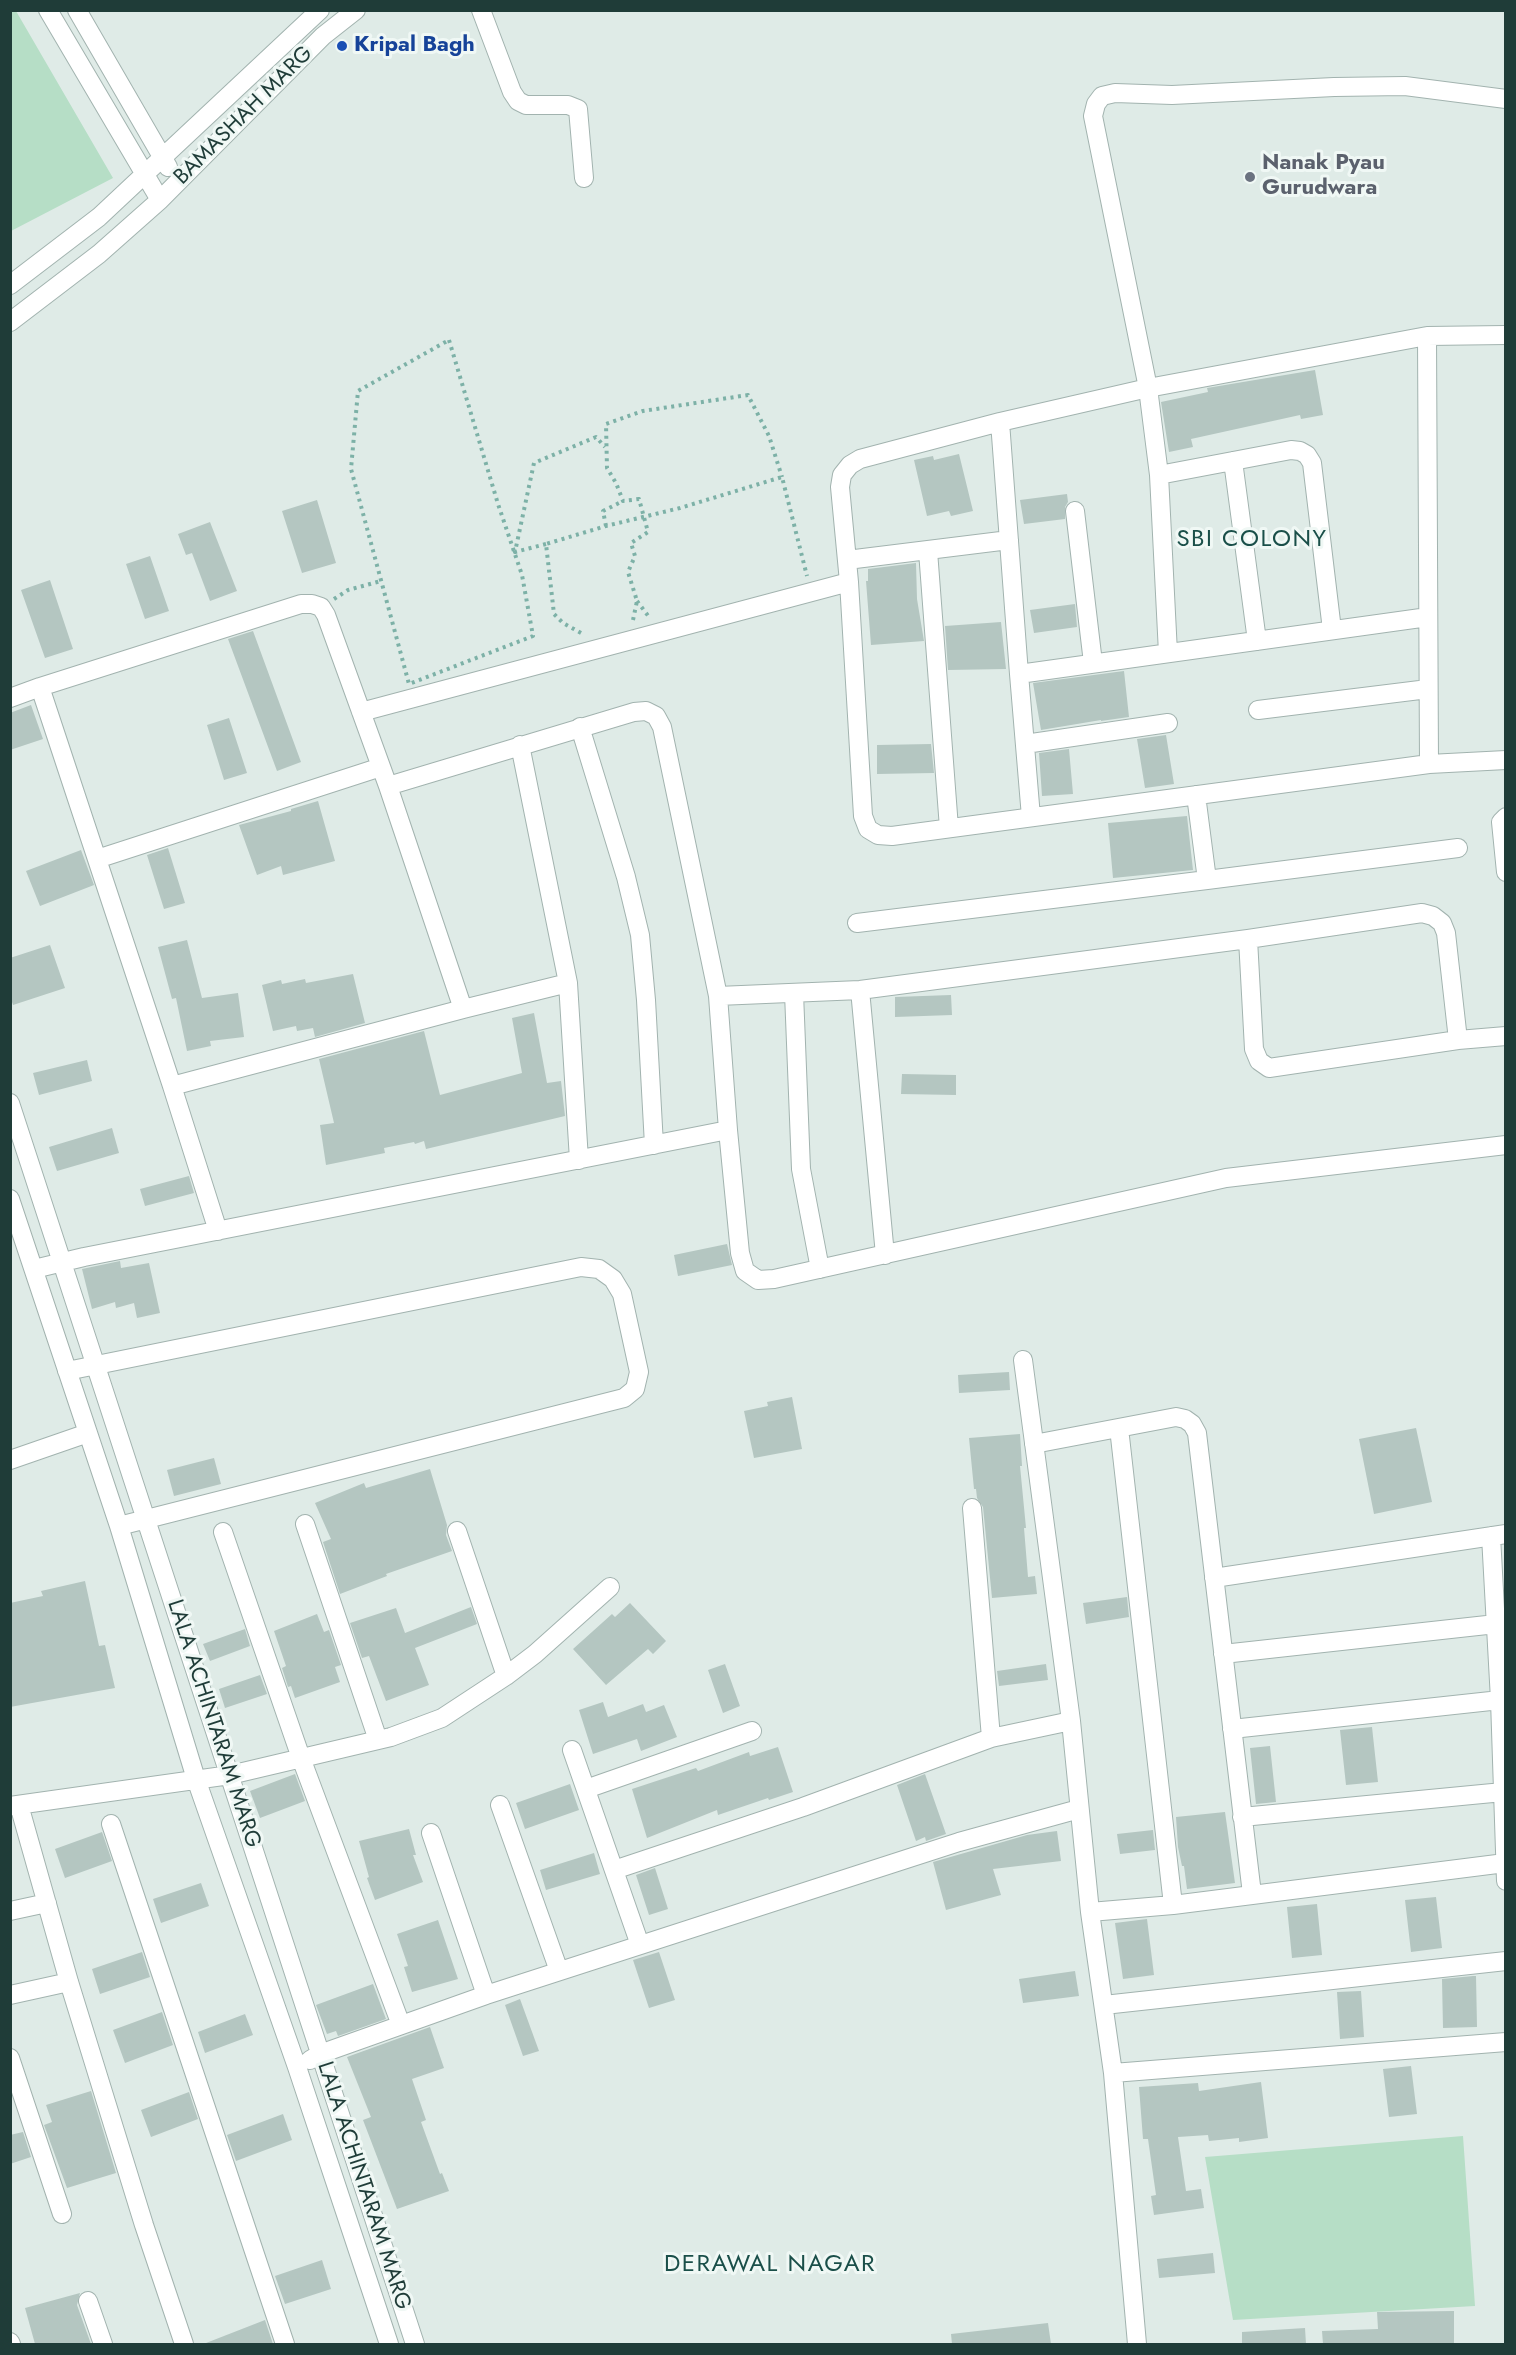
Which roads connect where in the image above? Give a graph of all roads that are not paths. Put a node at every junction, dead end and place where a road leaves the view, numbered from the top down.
1 (48, 10) edge
2 (77, 10) edge
3 (320, 10) edge
4 (356, 10) edge
5 (481, 10) edge
6 (1506, 99) edge
7 (163, 158) junction
8 (146, 174) junction
9 (584, 178) dead end
10 (177, 182) junction
11 (160, 200) junction
12 (10, 285) edge
13 (10, 322) edge
14 (1506, 335) edge
15 (1428, 336) junction
16 (1148, 388) junction
17 (1000, 423) junction
18 (1233, 461) junction
19 (1159, 475) junction
20 (1075, 511) dead end
21 (1009, 540) junction
22 (928, 551) junction
23 (847, 560) junction
24 (849, 582) junction
25 (1428, 617) junction
26 (1332, 630) junction
27 (1257, 641) junction
28 (1168, 653) junction
29 (1094, 663) junction
30 (1019, 674) junction
31 (40, 687) junction
32 (1428, 689) junction
33 (10, 698) edge
34 (1258, 710) dead end
35 (361, 711) junction
36 (1168, 723) dead end
37 (580, 727) junction
38 (1025, 744) junction
39 (520, 745) junction
40 (1506, 760) edge
41 (1429, 764) junction
42 (381, 767) junction
43 (387, 786) junction
44 (1196, 795) junction
45 (1031, 817) junction
46 (1506, 817) edge
47 (948, 828) junction
48 (1458, 848) dead end
49 (97, 859) junction
50 (1506, 872) edge
51 (1207, 880) junction
52 (857, 923) dead end
53 (1248, 939) junction
54 (568, 983) junction
55 (860, 990) junction
56 (794, 993) junction
57 (718, 996) junction
58 (463, 1009) junction
59 (1506, 1036) edge
60 (1458, 1040) junction
61 (172, 1086) junction
62 (10, 1103) edge
63 (728, 1130) junction
64 (654, 1145) junction
65 (1506, 1145) edge
66 (579, 1160) junction
67 (10, 1199) edge
68 (218, 1231) junction
69 (885, 1255) junction
70 (62, 1262) junction
71 (34, 1269) junction
72 (820, 1269) junction
73 (1023, 1360) dead end
74 (96, 1365) junction
75 (67, 1371) junction
76 (1119, 1428) junction
77 (88, 1433) junction
78 (1034, 1444) junction
79 (10, 1460) edge
80 (972, 1508) dead end
81 (146, 1519) junction
82 (305, 1524) dead end
83 (119, 1527) junction
84 (457, 1531) dead end
85 (223, 1532) dead end
86 (1498, 1535) edge
87 (1214, 1578) junction
88 (610, 1587) dead end
89 (1496, 1623) junction
90 (1223, 1654) junction
91 (506, 1676) junction
92 (1500, 1700) junction
93 (1071, 1721) junction
94 (1232, 1729) junction
95 (752, 1731) dead end
96 (991, 1738) junction
97 (378, 1740) junction
98 (572, 1750) dead end
99 (301, 1758) junction
100 (230, 1774) junction
101 (196, 1779) junction
102 (586, 1789) junction
103 (1503, 1792) junction
104 (500, 1804) dead end
105 (15, 1806) edge
106 (1079, 1809) junction
107 (1242, 1817) junction
108 (111, 1824) dead end
109 (431, 1833) dead end
110 (1505, 1863) edge
111 (614, 1870) junction
112 (1506, 1881) edge
113 (1252, 1893) junction
114 (47, 1903) junction
115 (1173, 1905) junction
116 (10, 1911) edge
117 (1090, 1912) junction
118 (640, 1945) junction
119 (1506, 1961) edge
120 (559, 1971) junction
121 (69, 1983) junction
122 (10, 1995) edge
123 (486, 1995) junction
124 (1104, 2005) junction
125 (401, 2025) junction
126 (1506, 2042) edge
127 (320, 2054) junction
128 (10, 2058) edge
129 (297, 2067) junction
130 (1113, 2073) junction
131 (62, 2214) dead end
132 (88, 2301) dead end
133 (104, 2344) edge
134 (184, 2344) edge
135 (285, 2344) edge
136 (389, 2344) edge
137 (415, 2344) edge
138 (1137, 2344) edge

1 - 8 street
2 - 7 street
3 - 7 street, BAMASHAH MARG
4 - 10 street, BAMASHAH MARG
5 - 9 street
6 - 16 street
7 - 8 street, BAMASHAH MARG
7 - 10 street
8 - 11 street
8 - 12 street, BAMASHAH MARG
10 - 11 street, BAMASHAH MARG
11 - 13 street, BAMASHAH MARG
14 - 15 street
15 - 16 street
15 - 25 street
16 - 17 street
16 - 19 street
17 - 21 street
17 - 23 street
18 - 19 street
18 - 26 street
18 - 27 street
19 - 28 street
20 - 29 street
21 - 22 street
21 - 30 street
22 - 23 street
22 - 47 street
23 - 24 street
24 - 35 street
24 - 47 street
25 - 26 street
25 - 32 street
26 - 27 street
27 - 28 street
28 - 29 street
29 - 30 street
30 - 38 street
31 - 33 street
31 - 35 street
31 - 49 street
32 - 34 street
32 - 41 street
35 - 42 street
36 - 38 street
37 - 39 street
37 - 57 street
37 - 64 street
38 - 45 street
39 - 43 street
39 - 54 street
40 - 41 street
41 - 44 street
42 - 43 street
42 - 49 street
43 - 58 street
44 - 45 street
44 - 51 street
45 - 47 street
46 - 50 street
48 - 51 street
49 - 61 street
51 - 52 street
53 - 55 street
53 - 60 street
53 - 60 street
54 - 58 street
54 - 66 street
55 - 56 street
55 - 69 street
56 - 57 street
56 - 72 street
57 - 63 street
58 - 61 street
59 - 60 street
61 - 68 street
62 - 70 street, LALA ACHINTARAM MARG
63 - 64 street
63 - 72 street
64 - 66 street
65 - 69 street
66 - 68 street
67 - 71 street, LALA ACHINTARAM MARG
68 - 70 street
69 - 72 street
70 - 71 street
70 - 74 street, LALA ACHINTARAM MARG
71 - 75 street, LALA ACHINTARAM MARG
73 - 78 street
74 - 75 street
74 - 81 street, LALA ACHINTARAM MARG
74 - 81 street
75 - 77 street, LALA ACHINTARAM MARG
76 - 78 street
76 - 87 street
76 - 115 street
77 - 79 street
77 - 83 street, LALA ACHINTARAM MARG
78 - 93 street
80 - 96 street
81 - 83 street
81 - 100 street, LALA ACHINTARAM MARG
82 - 97 street
83 - 101 street, LALA ACHINTARAM MARG
84 - 91 street
85 - 99 street
86 - 87 street
86 - 89 street
87 - 90 street
88 - 91 street
89 - 90 street
89 - 92 street
90 - 94 street
91 - 97 street
92 - 94 street
92 - 103 street
93 - 96 street
93 - 106 street
94 - 107 street
95 - 102 street
96 - 111 street
97 - 99 street
98 - 102 street
99 - 100 street
99 - 125 street
100 - 101 street
100 - 127 street, LALA ACHINTARAM MARG
101 - 105 street
101 - 129 street, LALA ACHINTARAM MARG
102 - 111 street
103 - 107 street
103 - 110 street
104 - 120 street
105 - 114 street
106 - 117 street
106 - 118 street
107 - 113 street
108 - 135 street
109 - 123 street
110 - 112 street
110 - 113 street
111 - 118 street
113 - 115 street
114 - 116 street
114 - 121 street
115 - 117 street
117 - 124 street
118 - 120 street
119 - 124 street
120 - 123 street
121 - 122 street
121 - 134 street
123 - 125 street
124 - 130 street
125 - 127 street
126 - 130 street
127 - 129 street
127 - 137 street, LALA ACHINTARAM MARG
128 - 131 street
129 - 136 street, LALA ACHINTARAM MARG
130 - 138 street
132 - 133 street

